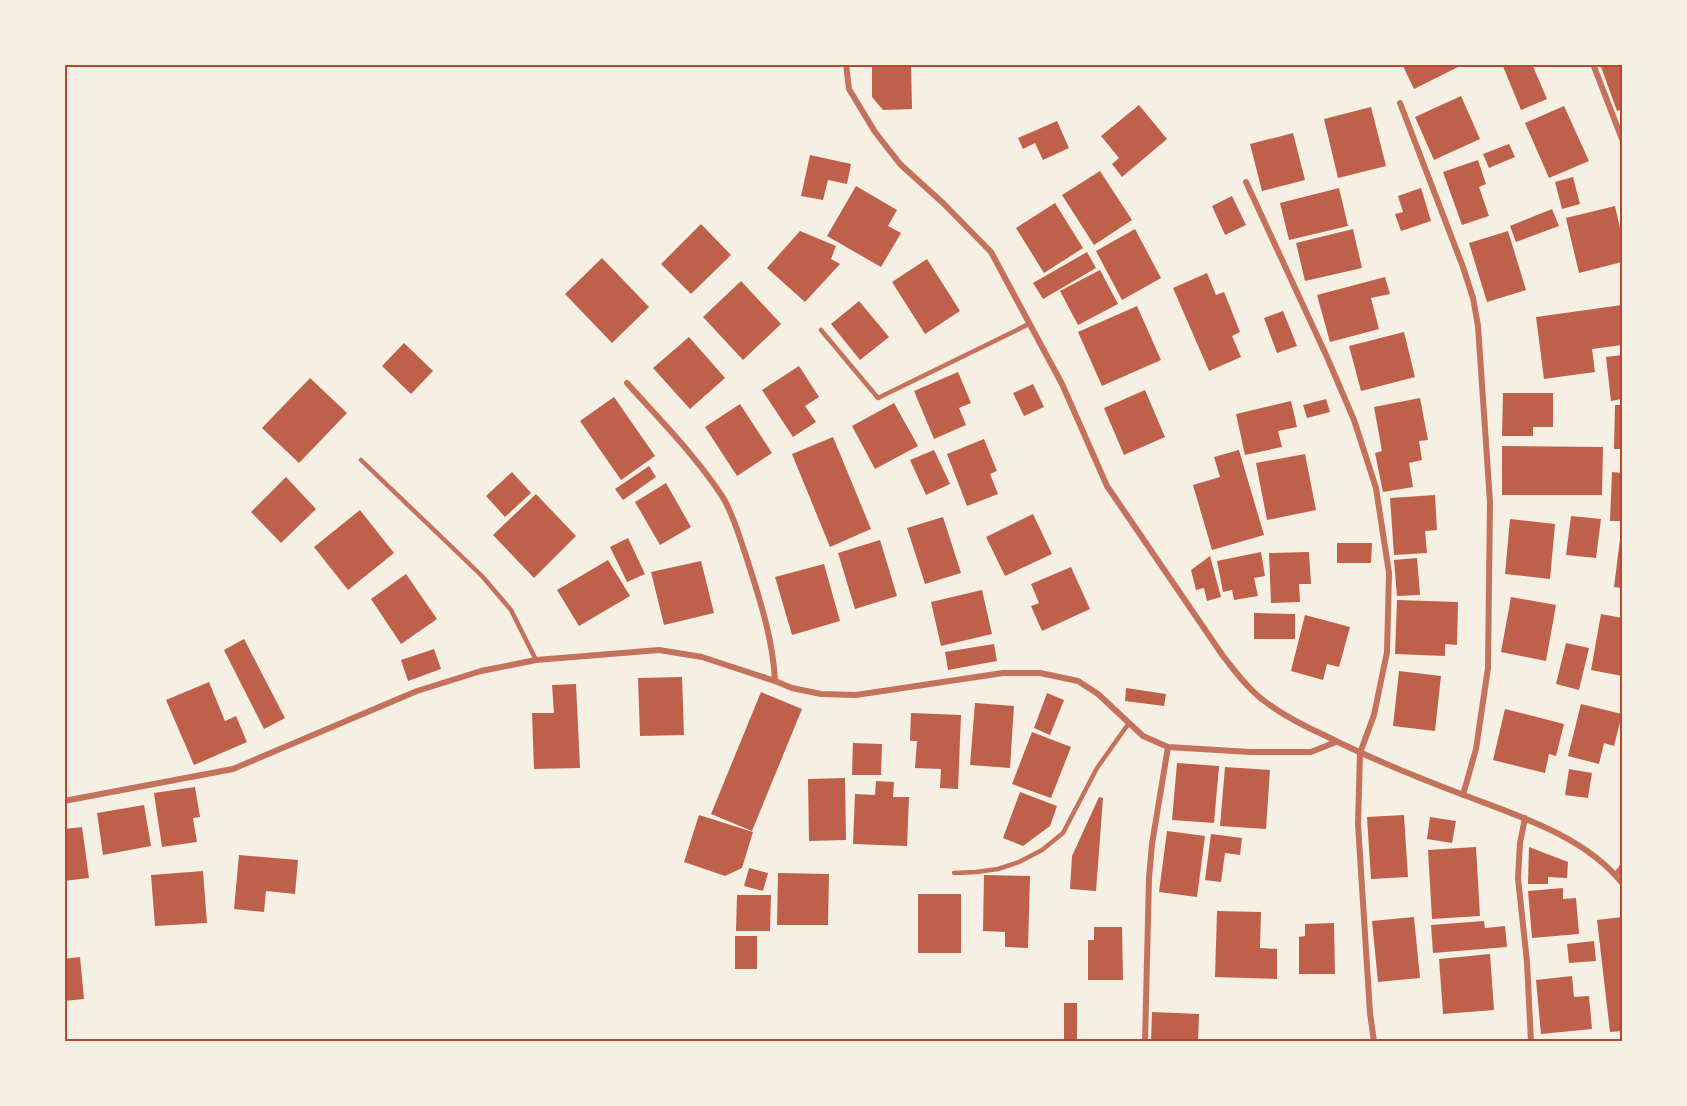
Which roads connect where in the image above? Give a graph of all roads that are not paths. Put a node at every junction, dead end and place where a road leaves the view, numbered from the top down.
1 (846, 64) edge
2 (1593, 64) edge
3 (1400, 103) dead end
4 (1623, 140) edge
5 (1246, 182) dead end
6 (1029, 324) junction
7 (821, 330) dead end
8 (627, 383) dead end
9 (361, 460) dead end
10 (536, 660) junction
11 (775, 681) junction
12 (1129, 723) junction
13 (1336, 742) junction
14 (1168, 747) junction
15 (1360, 753) junction
16 (1463, 795) junction
17 (64, 801) edge
18 (1525, 818) junction
19 (1623, 867) edge
20 (954, 873) dead end
21 (1616, 875) junction
22 (1623, 883) edge
23 (1145, 1041) edge
24 (1374, 1041) edge
25 (1531, 1041) edge

1 - 6 street
2 - 4 street
3 - 16 street
5 - 15 street
6 - 7 lane
6 - 13 street
8 - 11 street
9 - 10 lane
10 - 11 street
10 - 17 street
11 - 12 street
12 - 14 street
12 - 20 lane
13 - 14 street
13 - 15 street
14 - 23 street
15 - 16 street
15 - 24 street
16 - 18 street
18 - 21 street
18 - 25 street
19 - 21 street
21 - 22 street

